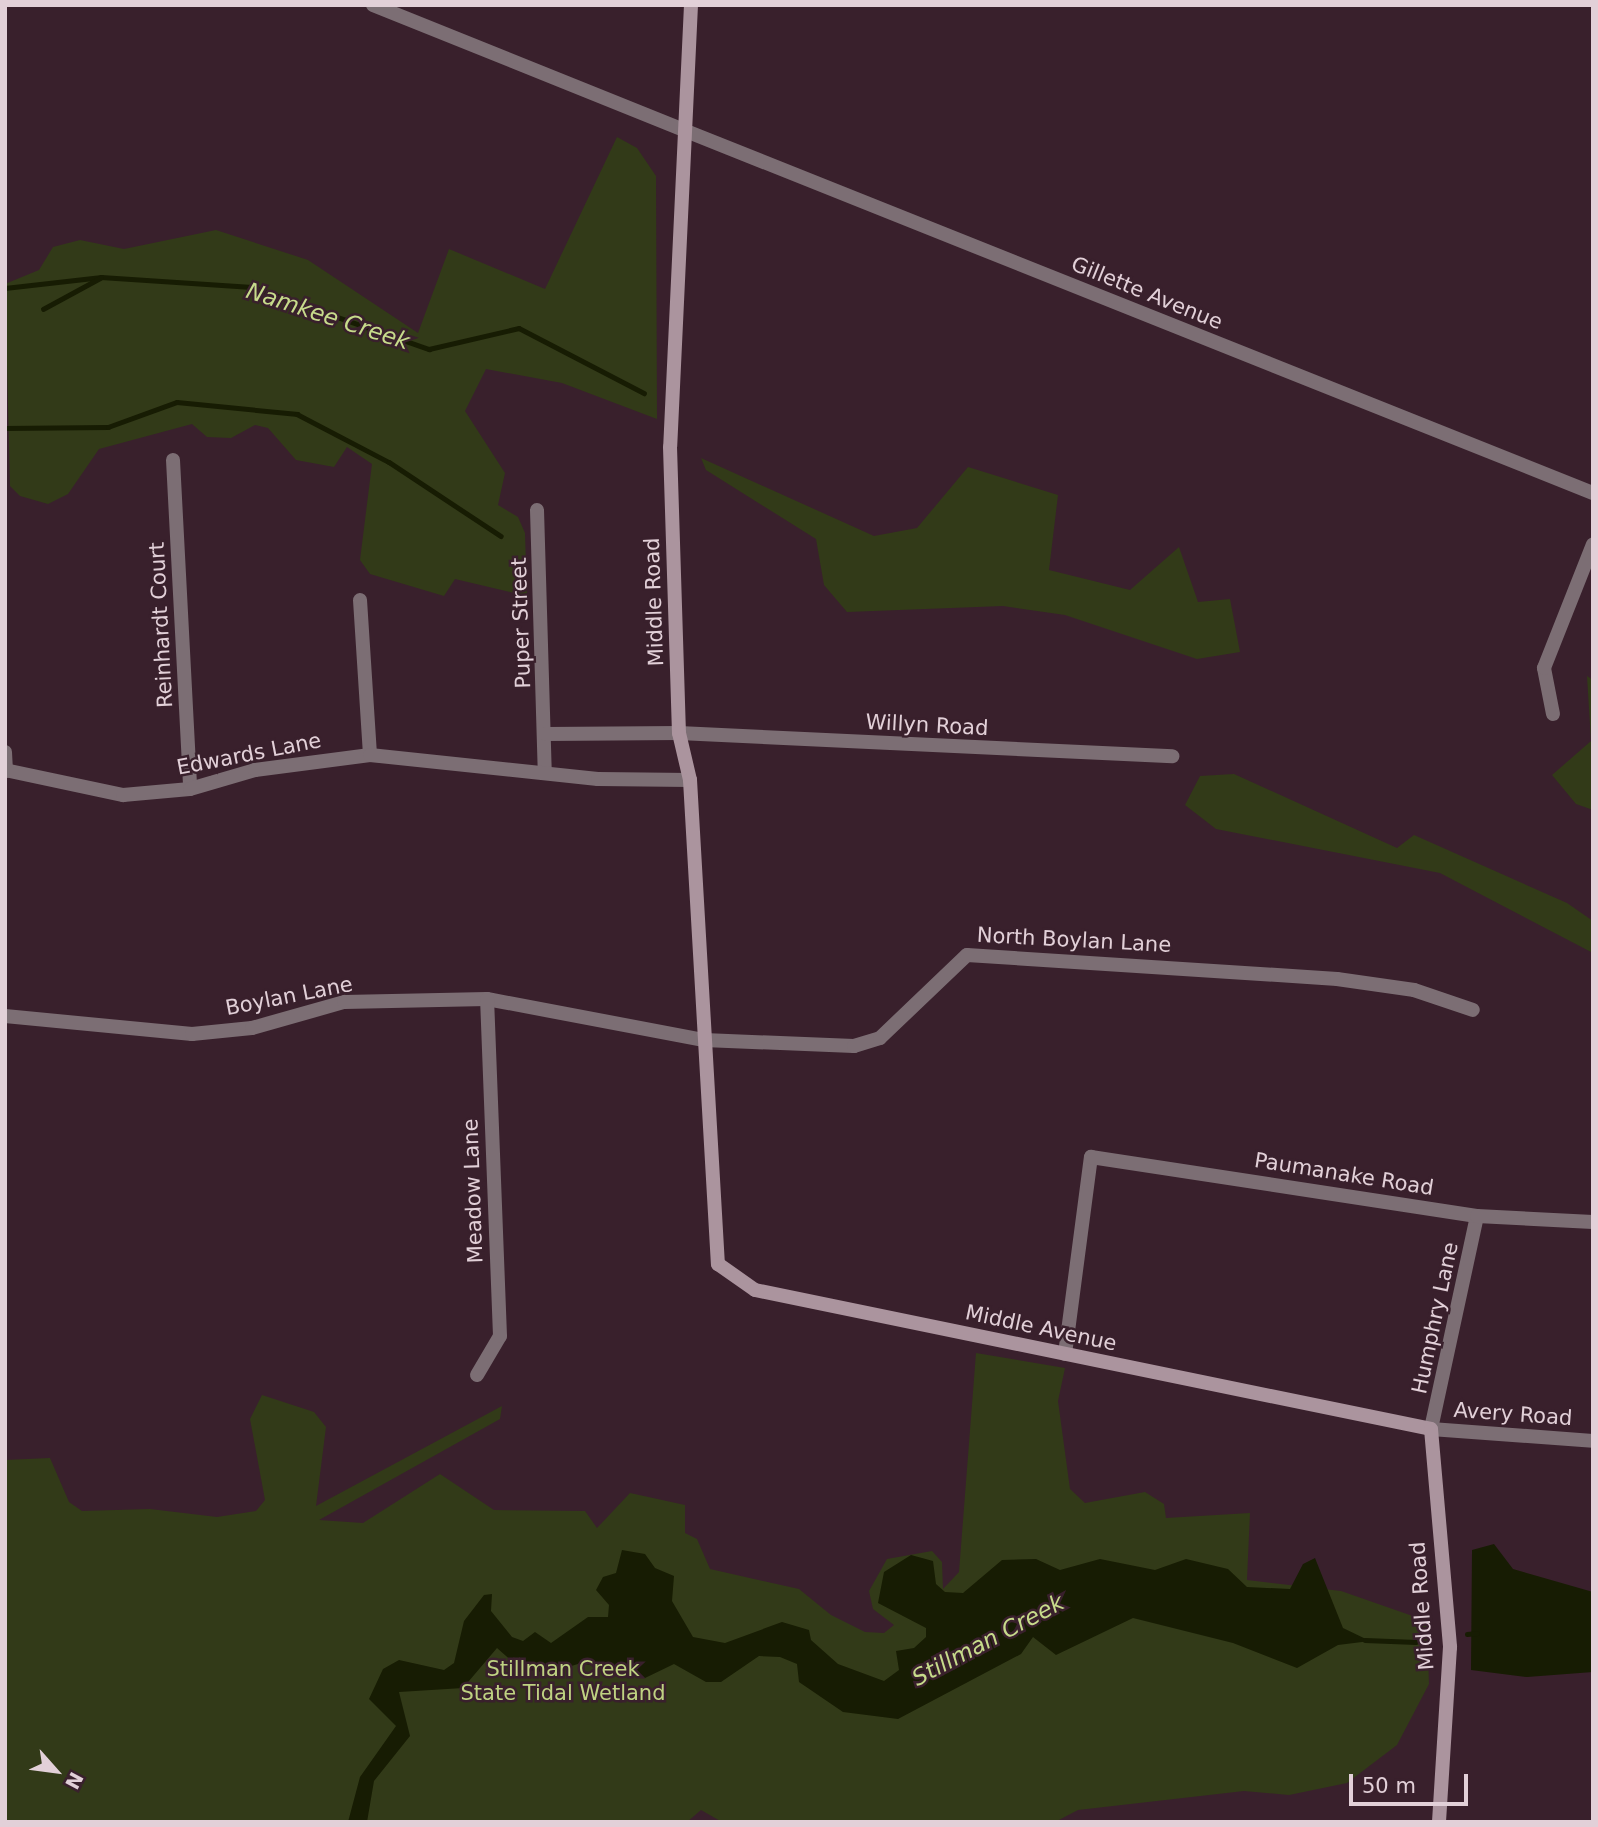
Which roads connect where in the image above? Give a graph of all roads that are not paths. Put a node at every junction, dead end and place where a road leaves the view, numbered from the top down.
1 (373, 5) edge
2 (691, 5) edge
3 (686, 131) junction
4 (173, 460) dead end
5 (1593, 493) edge
6 (537, 510) dead end
7 (1593, 544) edge
8 (360, 600) dead end
9 (1553, 714) dead end
10 (679, 733) junction
11 (547, 734) junction
12 (5, 752) edge
13 (370, 755) junction
14 (1172, 756) dead end
15 (6, 771) edge
16 (545, 772) junction
17 (690, 780) junction
18 (190, 789) junction
19 (487, 999) junction
20 (1473, 1010) dead end
21 (5, 1016) edge
22 (704, 1040) junction
23 (711, 1196) joint
24 (1477, 1216) junction
25 (1593, 1222) edge
26 (1065, 1354) junction
27 (477, 1375) dead end
28 (1431, 1429) junction
29 (1593, 1441) edge
30 (1439, 1822) edge

1 - 3 street, Gillette Avenue
2 - 3 main road, Middle Road
3 - 5 street, Gillette Avenue
3 - 10 main road, Middle Road
4 - 18 street, Reinhardt Court
6 - 11 street, Puper Street
7 - 9 street
8 - 13 street
10 - 11 street, Willyn Road
10 - 14 street, Willyn Road
10 - 17 main road, Middle Road
11 - 16 street
12 - 15 street
13 - 16 street, Edwards Lane
13 - 18 street, Edwards Lane
15 - 18 street, Edwards Lane
16 - 17 street, Edwards Lane
17 - 22 main road, Middle Road
19 - 21 street, Boylan Lane
19 - 22 street, Boylan Lane
19 - 27 street, Meadow Lane
20 - 22 street, North Boylan Lane
22 - 23 main road, Middle Road
23 - 26 main road, Middle Avenue
24 - 25 street, Paumanake Road
24 - 26 street, Paumanake Road
24 - 28 street, Humphry Lane
26 - 28 main road, Middle Avenue
28 - 29 street, Avery Road
28 - 30 main road, Middle Road

